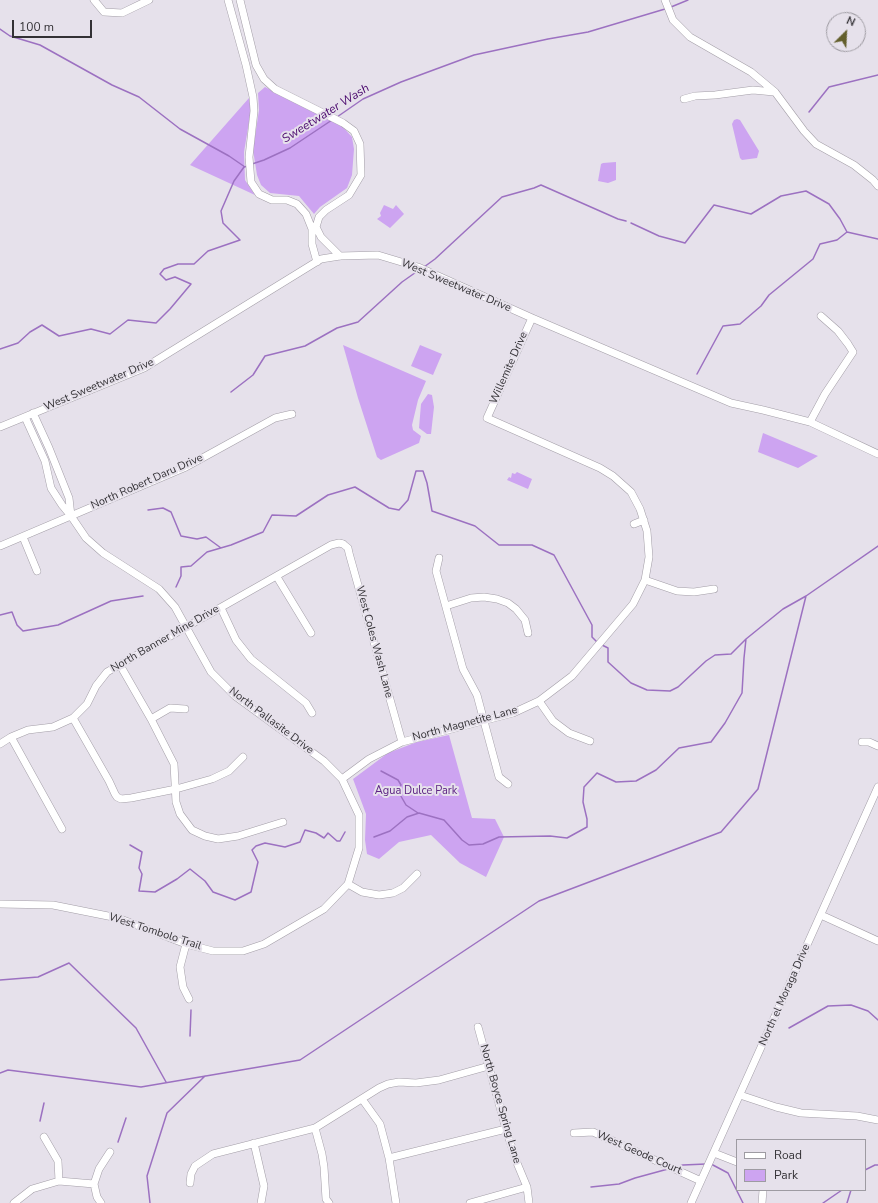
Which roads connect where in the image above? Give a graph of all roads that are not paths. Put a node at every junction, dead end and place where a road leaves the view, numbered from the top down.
1 (94, 0) edge
2 (149, 0) edge
3 (228, 0) edge
4 (240, 0) edge
5 (665, 0) edge
6 (774, 92) junction
7 (684, 99) dead end
8 (878, 186) edge
9 (340, 256) junction
10 (316, 262) junction
11 (821, 316) dead end
12 (532, 318) junction
13 (33, 413) junction
14 (292, 414) dead end
15 (25, 417) junction
16 (487, 418) joint
17 (810, 422) junction
18 (0, 427) edge
19 (878, 454) edge
20 (71, 516) junction
21 (644, 520) junction
22 (634, 524) dead end
23 (23, 537) junction
24 (343, 542) joint
25 (0, 546) edge
26 (439, 558) dead end
27 (36, 571) dead end
28 (277, 577) junction
29 (645, 580) junction
30 (714, 589) dead end
31 (446, 606) junction
32 (220, 608) junction
33 (186, 627) junction
34 (311, 633) dead end
35 (528, 633) dead end
36 (120, 665) junction
37 (539, 701) junction
38 (185, 708) dead end
39 (312, 713) dead end
40 (74, 718) junction
41 (150, 719) junction
42 (484, 720) junction
43 (11, 737) junction
44 (590, 741) dead end
45 (402, 742) junction
46 (862, 742) dead end
47 (0, 744) edge
48 (878, 746) edge
49 (243, 757) dead end
50 (342, 779) junction
51 (508, 784) dead end
52 (878, 786) edge
53 (176, 790) junction
54 (283, 822) dead end
55 (62, 829) dead end
56 (417, 874) dead end
57 (348, 884) junction
58 (0, 904) edge
59 (821, 915) junction
60 (878, 941) edge
61 (186, 944) junction
62 (190, 999) dead end
63 (478, 1027) dead end
64 (489, 1066) junction
65 (740, 1095) junction
66 (362, 1099) junction
67 (878, 1120) edge
68 (315, 1128) junction
69 (506, 1129) junction
70 (574, 1133) dead end
71 (44, 1137) dead end
72 (254, 1143) junction
73 (110, 1152) dead end
74 (714, 1153) junction
75 (389, 1158) junction
76 (736, 1162) edge
77 (59, 1181) junction
78 (702, 1181) junction
79 (190, 1183) dead end
80 (94, 1184) junction
81 (528, 1187) junction
82 (763, 1191) edge
83 (14, 1203) edge
84 (100, 1203) edge
85 (260, 1203) edge
86 (329, 1203) edge
87 (396, 1203) edge
88 (470, 1203) edge
89 (529, 1203) edge
90 (691, 1203) edge
91 (762, 1203) edge

1 - 2 street
3 - 10 street
4 - 9 street
5 - 6 street
6 - 7 street
6 - 8 street
9 - 10 street, West Sweetwater Drive
9 - 12 street, West Sweetwater Drive
10 - 13 street, West Sweetwater Drive
11 - 17 street
12 - 16 street, Willemite Drive
12 - 17 street, West Sweetwater Drive
13 - 15 street, West Sweetwater Drive
13 - 20 street
14 - 20 street, North Robert Daru Drive
15 - 18 street, West Sweetwater Drive
15 - 20 street, North Pallasite Drive
16 - 21 street, North Magnetite Lane
17 - 19 street, West Sweetwater Drive
20 - 23 street, North Robert Daru Drive
20 - 33 street, North Pallasite Drive
21 - 22 street
21 - 29 street, North Magnetite Lane
23 - 25 street, North Robert Daru Drive
23 - 27 street
24 - 28 street, North Banner Mine Drive
24 - 45 street, West Coles Wash Lane
26 - 31 street
28 - 32 street, North Banner Mine Drive
28 - 34 street
29 - 30 street
29 - 37 street, North Magnetite Lane
31 - 35 street
31 - 42 street
32 - 33 street, North Banner Mine Drive
32 - 39 street
33 - 36 street, North Banner Mine Drive
33 - 50 street, North Pallasite Drive
36 - 40 street, North Banner Mine Drive
36 - 41 street
37 - 42 street, North Magnetite Lane
37 - 44 street
38 - 41 street
40 - 43 street, North Banner Mine Drive
40 - 53 street
41 - 53 street
42 - 45 street, North Magnetite Lane
42 - 51 street
43 - 47 street, North Banner Mine Drive
43 - 55 street
45 - 50 street, North Magnetite Lane
46 - 48 street
49 - 53 street
50 - 57 street, West Tombolo Trail
52 - 59 street, North el Moraga Drive
53 - 54 street
56 - 57 street
57 - 61 street, West Tombolo Trail
58 - 61 street, West Tombolo Trail
59 - 60 street
59 - 65 street, North el Moraga Drive
61 - 62 street
63 - 64 street, North Boyce Spring Lane
64 - 66 street
64 - 69 street, North Boyce Spring Lane
65 - 67 street
65 - 74 street, North el Moraga Drive
66 - 68 street
66 - 75 street
68 - 72 street
68 - 86 street
69 - 75 street
69 - 81 street, North Boyce Spring Lane
70 - 78 street, West Geode Court
71 - 77 street
72 - 79 street
72 - 85 street
73 - 80 street
74 - 76 street
74 - 78 street, North el Moraga Drive
75 - 87 street
77 - 80 street
77 - 83 street
78 - 90 street, North el Moraga Drive
80 - 84 street
81 - 88 street
81 - 89 street, North Boyce Spring Lane
82 - 91 street

